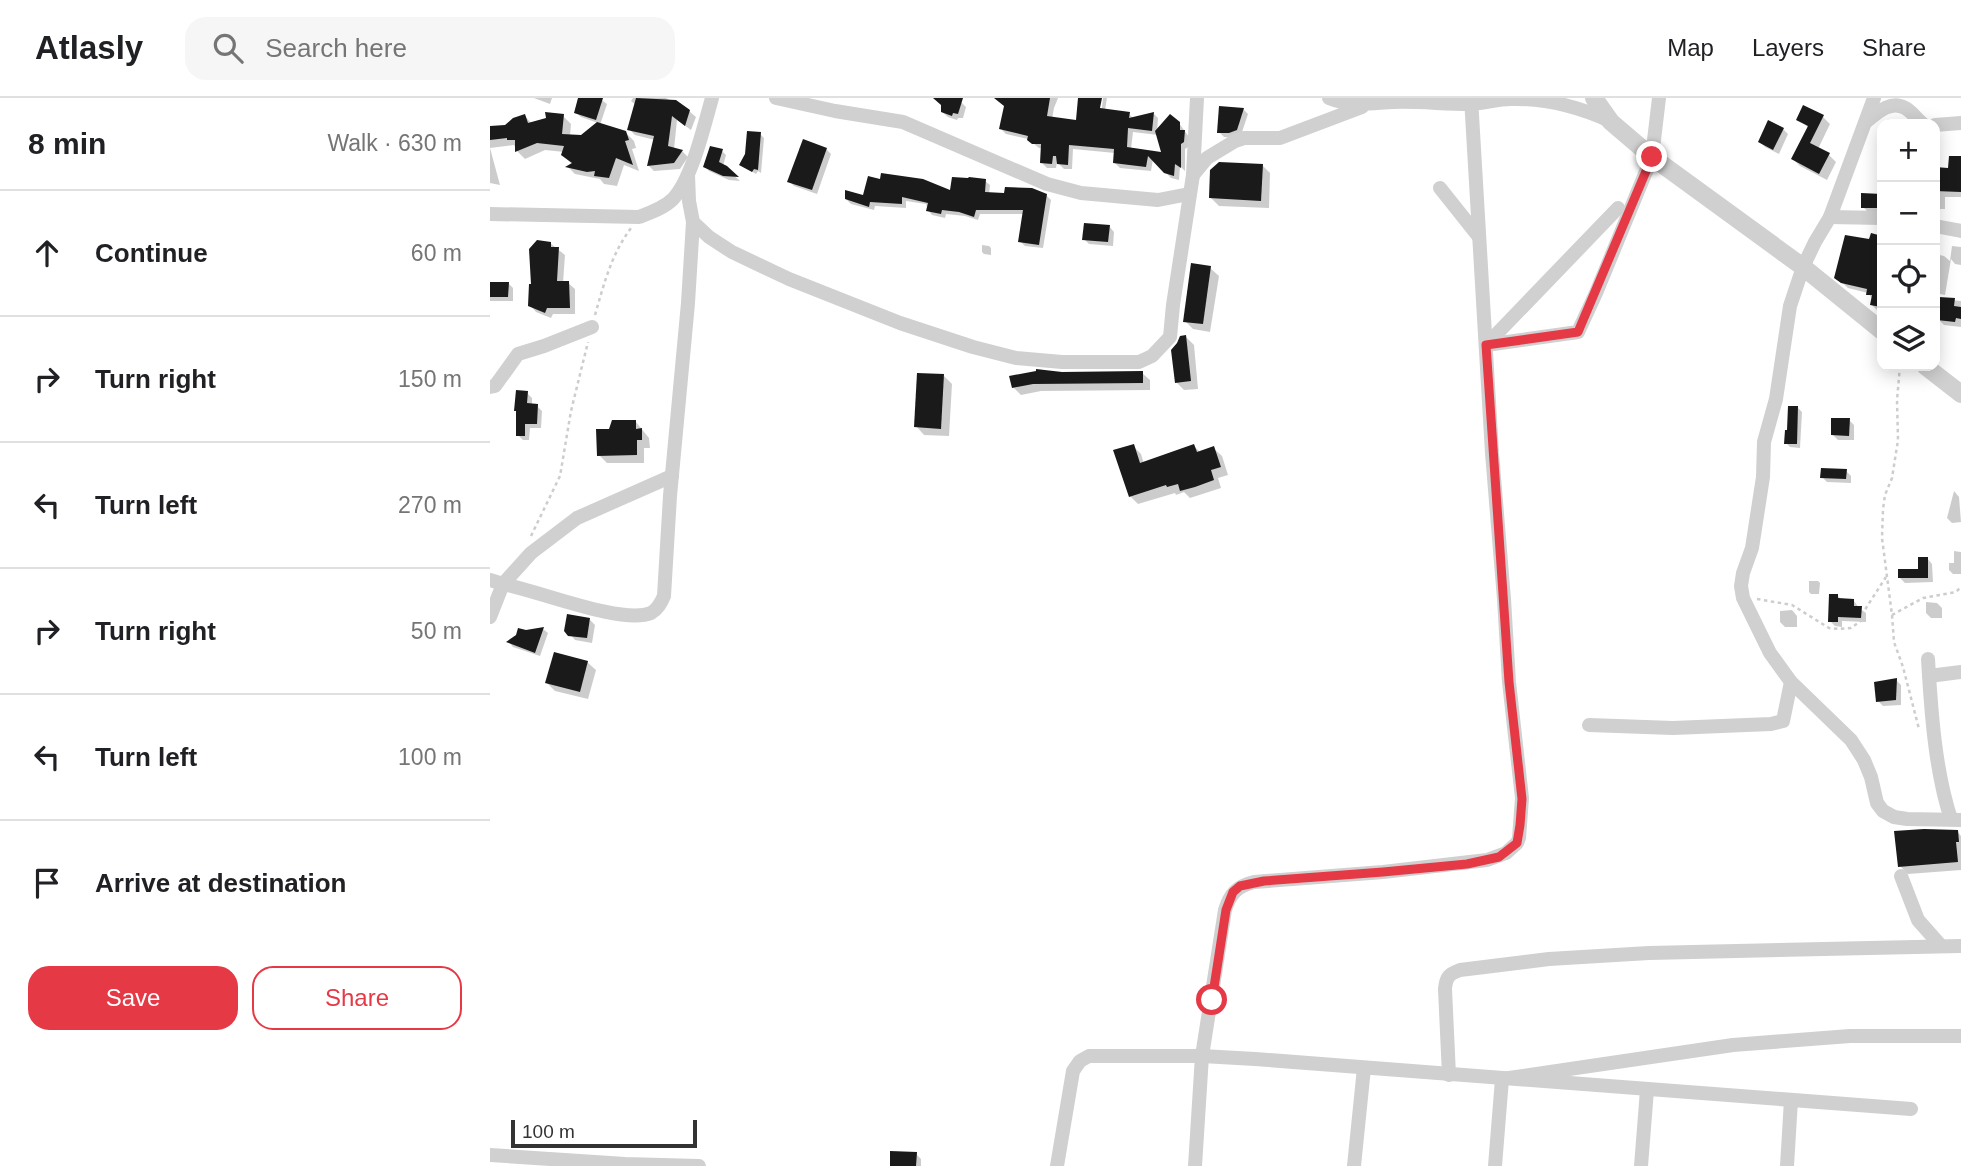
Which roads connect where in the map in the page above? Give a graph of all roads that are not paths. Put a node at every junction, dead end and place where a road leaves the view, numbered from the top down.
1 (712, 98) edge
2 (776, 98) edge
3 (1197, 98) edge
4 (1329, 98) edge
5 (1594, 98) edge
6 (1659, 98) edge
7 (1874, 98) edge
8 (1375, 101) edge
9 (1471, 101) edge
10 (1918, 119) edge
11 (1866, 121) junction
12 (1611, 122) junction
13 (1961, 123) edge
14 (1940, 125) edge
15 (1652, 157) junction
16 (688, 175) junction
17 (1194, 175) junction
18 (1440, 188) dead end
19 (1189, 194) junction
20 (1618, 208) dead end
21 (490, 214) edge
22 (1830, 217) junction
23 (1877, 218) edge
24 (693, 222) junction
25 (1940, 227) edge
26 (1961, 231) edge
27 (1479, 237) junction
28 (1803, 267) junction
29 (592, 327) road end
30 (1877, 327) edge
31 (1486, 345) junction
32 (1931, 371) edge
33 (490, 387) edge
34 (1961, 394) edge
35 (672, 476) junction
36 (496, 582) edge
37 (490, 617) edge
38 (1928, 659) dead end
39 (1961, 672) edge
40 (1929, 676) junction
41 (1791, 682) junction
42 (1589, 725) dead end
43 (1956, 820) edge
44 (1901, 876) dead end
45 (1941, 946) junction
46 (1961, 946) edge
47 (1961, 1036) edge
48 (1202, 1056) junction
49 (1364, 1068) junction
50 (1449, 1074) junction
51 (1502, 1079) junction
52 (1647, 1090) junction
53 (1791, 1100) junction
54 (1911, 1110) dead end
55 (490, 1155) edge
56 (699, 1166) edge
57 (1057, 1166) edge
58 (1195, 1166) edge
59 (1354, 1166) edge
60 (1494, 1166) edge
61 (1641, 1166) edge
62 (1787, 1166) edge

1 - 16 street
2 - 19 street
3 - 17 street
4 - 8 street
5 - 12 street
6 - 15 street
7 - 11 street
8 - 9 street
8 - 17 street
9 - 12 street
9 - 27 street
10 - 11 street
11 - 22 street
12 - 15 street
13 - 14 street
15 - 28 street
15 - 31 street
16 - 21 street
16 - 24 street
17 - 19 street
18 - 27 street
19 - 24 street
20 - 31 street
22 - 23 street
22 - 28 street
24 - 35 street
25 - 26 street
27 - 31 street
28 - 30 street
28 - 41 street
29 - 33 street
31 - 48 street
32 - 34 street
35 - 36 street
35 - 36 street
36 - 37 street
38 - 40 street
39 - 40 street
40 - 43 street
41 - 42 street
41 - 43 street
44 - 45 street
45 - 46 street
45 - 50 street
47 - 51 street
48 - 49 street
48 - 57 street
48 - 58 street
49 - 50 street
49 - 59 street
50 - 51 street
51 - 52 street
51 - 60 street
52 - 53 street
52 - 61 street
53 - 54 street
53 - 62 street
55 - 56 street

